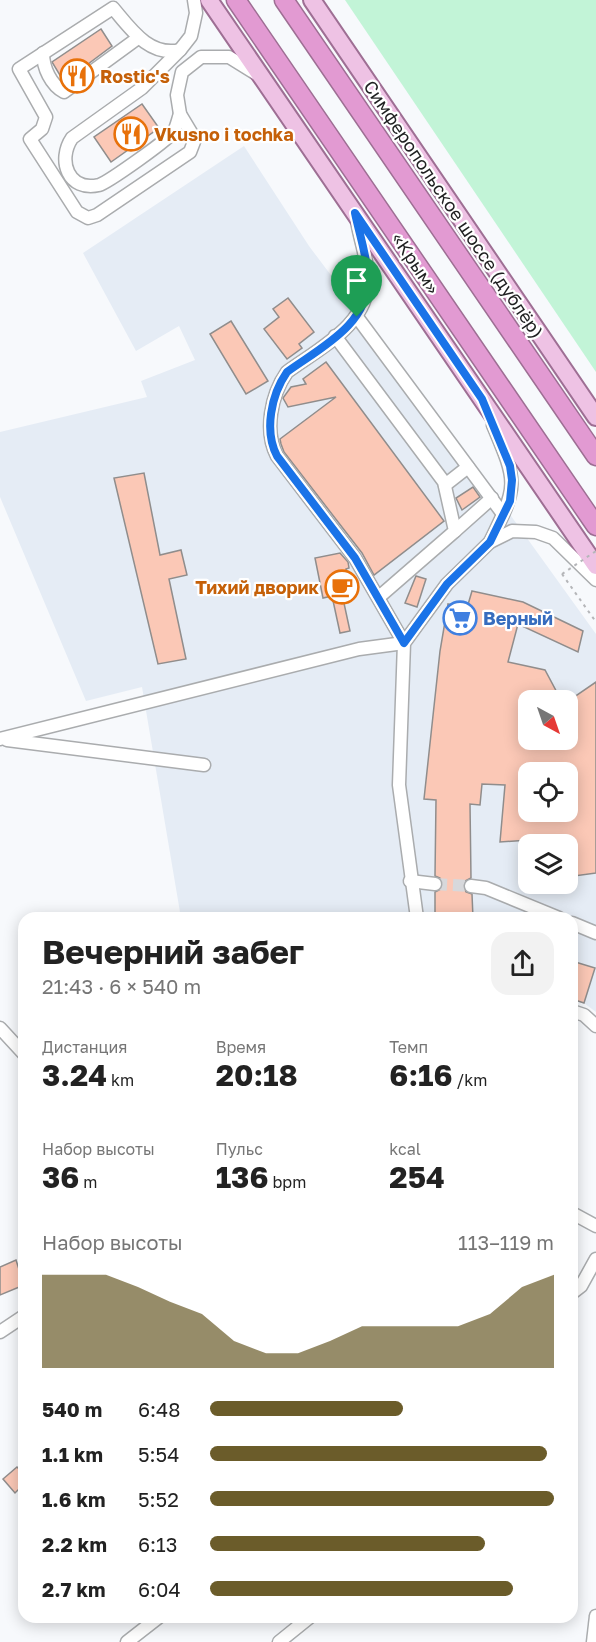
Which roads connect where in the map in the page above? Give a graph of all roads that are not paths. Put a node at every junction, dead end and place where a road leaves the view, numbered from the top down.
1 (194, 0) edge
2 (209, 0) edge
3 (236, 0) edge
4 (284, 0) edge
5 (312, 0) edge
6 (138, 38) junction
7 (180, 50) junction
8 (43, 53) junction
9 (262, 77) junction
10 (180, 114) junction
11 (355, 213) junction
12 (357, 317) junction
13 (335, 336) junction
14 (558, 361) junction
15 (482, 399) junction
16 (596, 401) edge
17 (596, 417) edge
18 (596, 456) edge
19 (468, 467) junction
20 (445, 484) junction
21 (492, 498) junction
22 (503, 514) junction
23 (596, 526) edge
24 (455, 531) junction
25 (490, 542) junction
26 (596, 566) edge
27 (596, 580) edge
28 (379, 597) junction
29 (404, 643) junction
30 (0, 739) edge
31 (204, 765) dead end
32 (410, 881) junction
33 (435, 884) tunnel mouth
34 (471, 886) tunnel mouth
35 (416, 912) edge
36 (544, 912) edge
37 (578, 926) edge
38 (596, 933) edge
39 (578, 1013) edge
40 (596, 1026) edge
41 (0, 1028) edge
42 (18, 1048) edge
43 (578, 1216) edge
44 (596, 1226) edge
45 (596, 1259) edge
46 (578, 1288) edge
47 (18, 1320) edge
48 (0, 1332) edge
49 (596, 1616) edge
50 (151, 1623) edge
51 (303, 1623) edge
52 (127, 1642) edge
53 (279, 1642) edge
54 (593, 1642) edge

1 - 7 street
2 - 9 main road
3 - 23 highway, «Крым»
4 - 18 highway
5 - 14 main road, Симферопольское шоссе (дублёр)
6 - 7 street
6 - 8 street
6 - 8 street
7 - 10 street
8 - 10 street
9 - 10 street
9 - 11 main road
11 - 12 street
11 - 15 main road
12 - 13 street
12 - 19 street
13 - 20 street
13 - 28 street
14 - 16 street
14 - 17 main road, Симферопольское шоссе (дублёр)
15 - 22 street
15 - 26 main road
19 - 20 street
19 - 21 street
20 - 24 street
21 - 22 street
21 - 24 street
22 - 25 street
24 - 28 street
25 - 27 street
25 - 29 street
28 - 29 street
29 - 30 street
29 - 32 street
30 - 31 street
32 - 33 street
32 - 35 street
34 - 36 street
37 - 38 street
39 - 40 street
41 - 42 street
43 - 44 street
45 - 46 street
47 - 48 street
49 - 54 street
50 - 52 street
51 - 53 street

